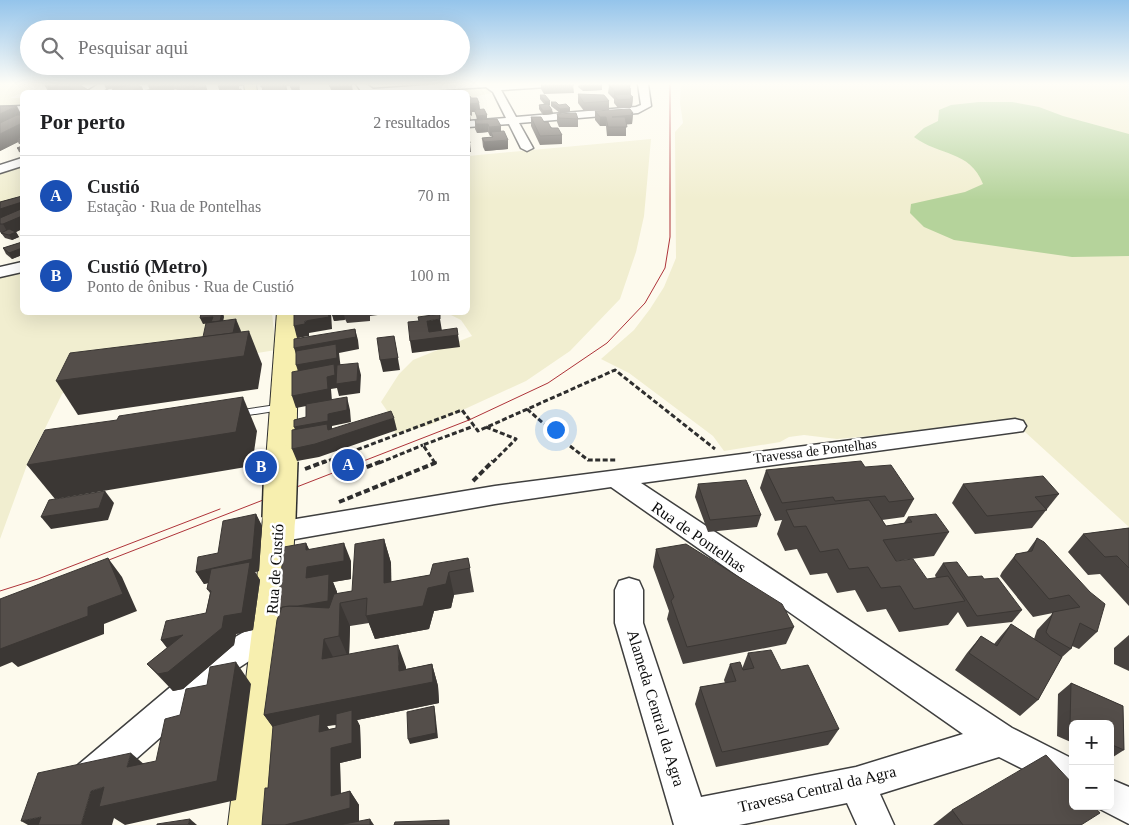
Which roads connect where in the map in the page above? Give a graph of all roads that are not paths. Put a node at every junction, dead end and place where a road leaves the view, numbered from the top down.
1 (490, 122) edge
2 (513, 122) edge
3 (470, 124) edge
4 (527, 148) dead end
5 (20, 163) edge
6 (0, 169) edge
7 (20, 267) edge
8 (0, 272) edge
9 (288, 315) edge
10 (284, 407) junction
11 (225, 416) edge
12 (1015, 426) dead end
13 (627, 476) junction
14 (278, 525) junction
15 (629, 590) dead end
16 (271, 632) junction
17 (1000, 740) junction
18 (1069, 775) edge
19 (856, 784) junction
20 (68, 798) edge
21 (1114, 798) edge
22 (1129, 806) edge
23 (691, 821) edge
24 (251, 825) edge
25 (876, 825) edge

1 - 3 street
2 - 4 street
5 - 6 street
7 - 8 street
9 - 10 main road, Rua de Custió
10 - 11 lane
10 - 14 main road, Rua de Custió, bridge
12 - 13 street, Travessa de Pontelhas
13 - 14 street
13 - 17 street, Rua de Pontelhas
14 - 16 main road, Rua de Custió
15 - 23 street, Alameda Central da Agra
16 - 20 street
16 - 24 main road, Rua de Custió
17 - 18 street, Rua de Pontelhas
17 - 19 street, Travessa Central da Agra
19 - 23 street, Travessa Central da Agra
19 - 25 street
21 - 22 street

